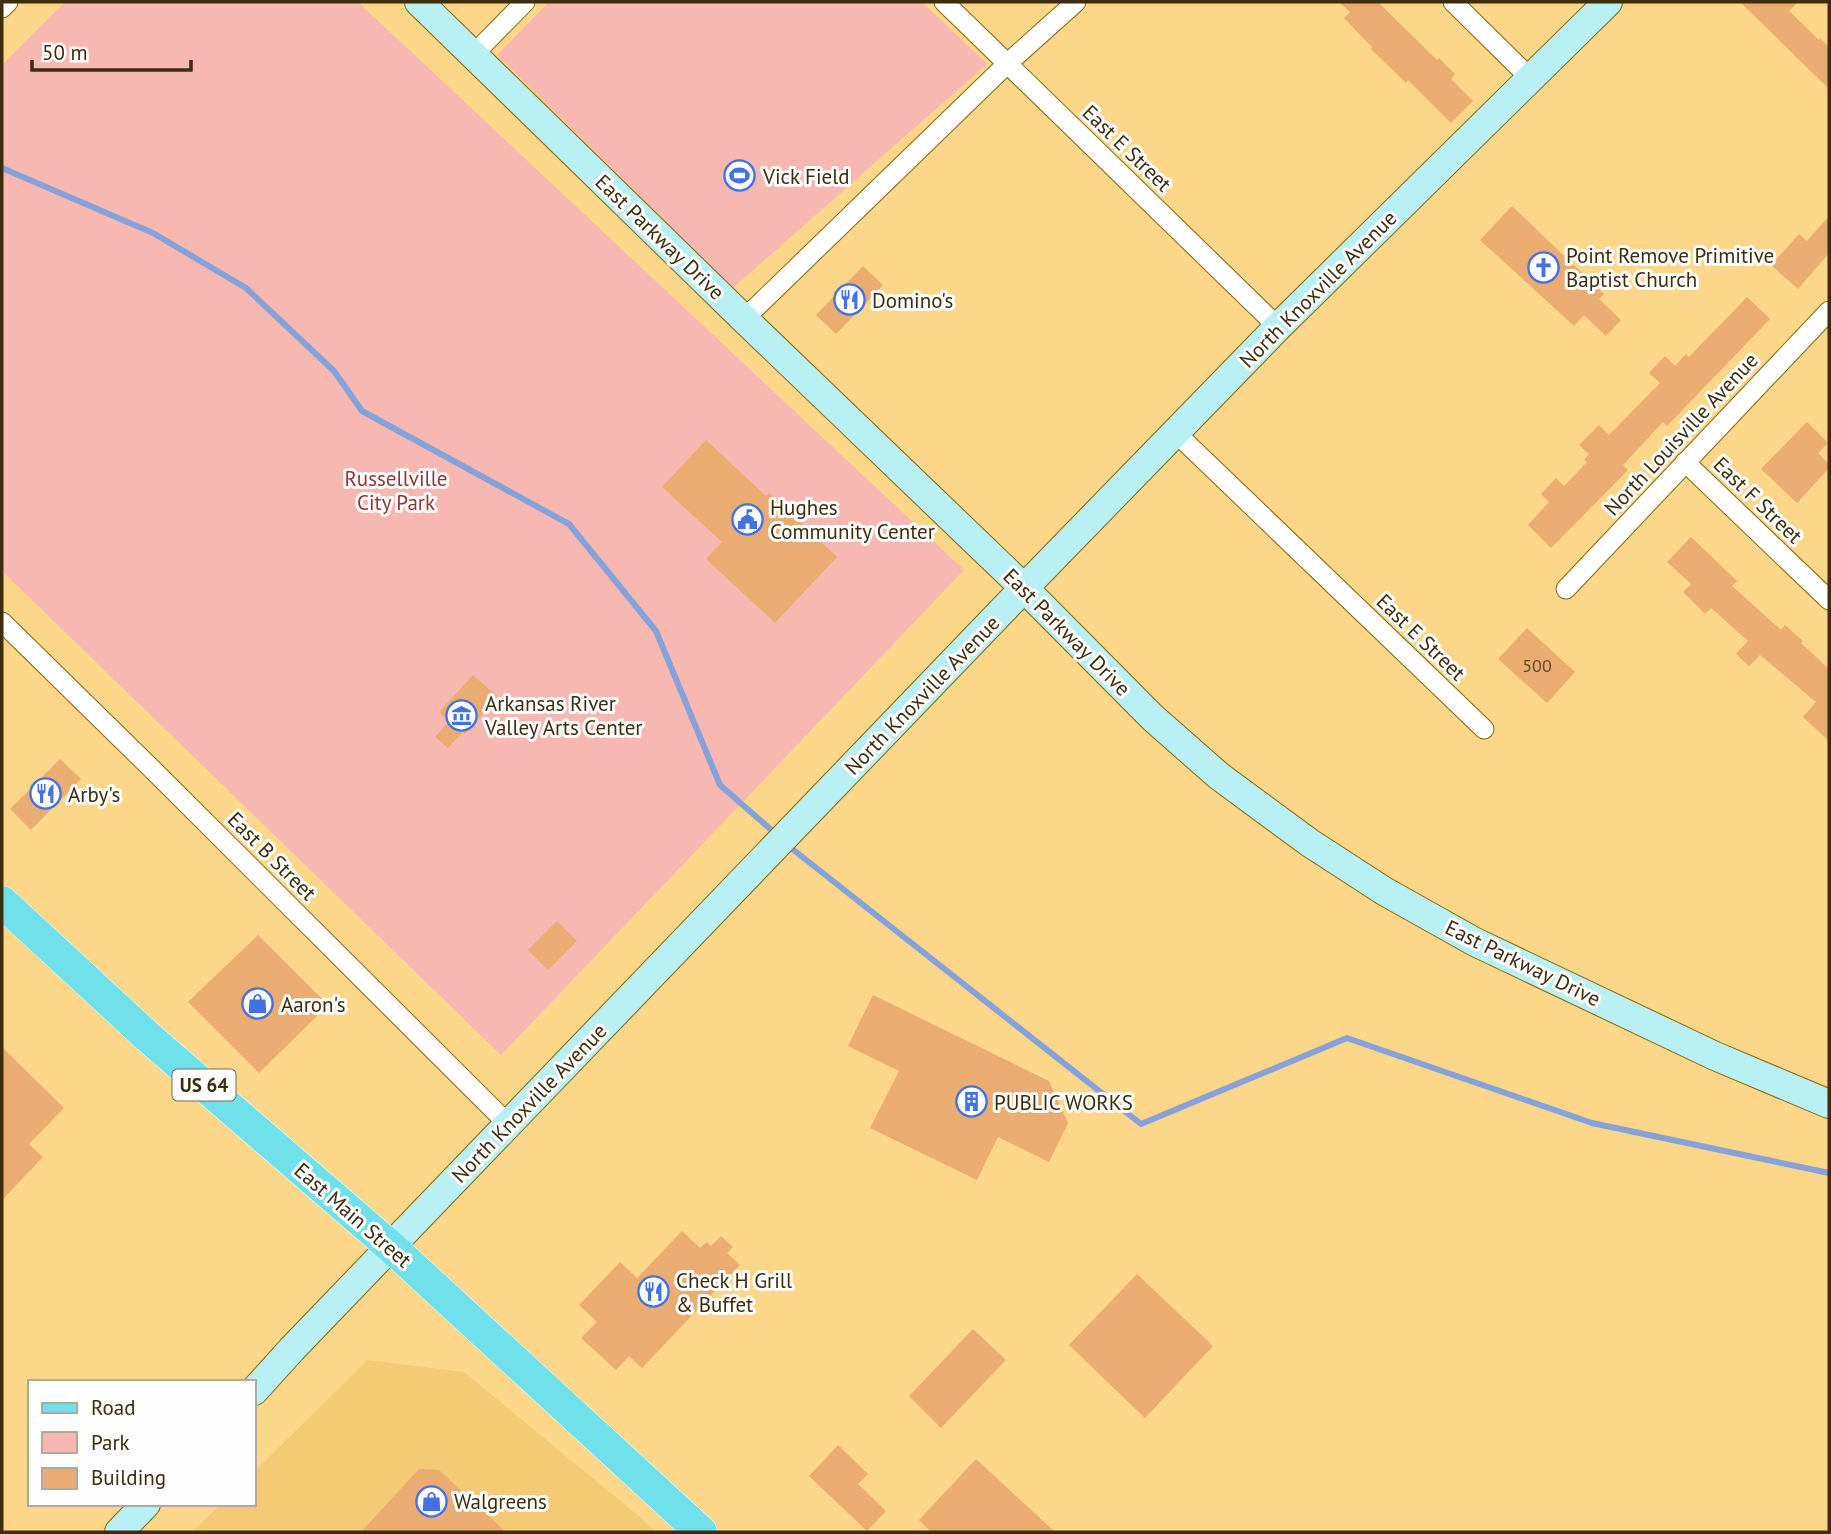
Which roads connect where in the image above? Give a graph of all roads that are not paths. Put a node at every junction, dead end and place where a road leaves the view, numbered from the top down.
1 (8, 2) edge
2 (419, 2) edge
3 (525, 2) edge
4 (944, 2) edge
5 (1076, 2) edge
6 (1453, 2) edge
7 (1608, 2) edge
8 (2, 9) edge
9 (473, 55) junction
10 (1008, 63) junction
11 (1530, 78) junction
12 (1829, 311) edge
13 (744, 319) junction
14 (1278, 327) junction
15 (1176, 433) junction
16 (1685, 462) junction
17 (1024, 588) junction
18 (1566, 589) dead end
19 (1829, 600) edge
20 (2, 622) edge
21 (1484, 729) dead end
22 (2, 902) edge
23 (1829, 1104) edge
24 (509, 1125) junction
25 (391, 1247) junction
26 (256, 1389) edge
27 (144, 1506) edge
28 (119, 1532) edge
29 (701, 1532) edge

1 - 8 street
2 - 9 main road, East Parkway Drive
3 - 9 street
4 - 10 street, East E Street
5 - 10 street
6 - 11 street
7 - 11 main road, North Knoxville Avenue
9 - 13 main road, East Parkway Drive
10 - 13 street
10 - 14 street, East E Street
11 - 14 main road, North Knoxville Avenue
12 - 16 street, North Louisville Avenue
13 - 17 main road, East Parkway Drive
14 - 15 main road, North Knoxville Avenue
15 - 17 main road, North Knoxville Avenue
15 - 21 street, East E Street
16 - 18 street, North Louisville Avenue
16 - 19 street, East F Street
17 - 23 main road, East Parkway Drive
17 - 24 main road, North Knoxville Avenue
20 - 24 street, East B Street
22 - 25 main road, East Main Street / US 64
24 - 25 main road, North Knoxville Avenue
25 - 26 main road, North Knoxville Avenue
25 - 29 main road, East Main Street / US 64
27 - 28 main road

